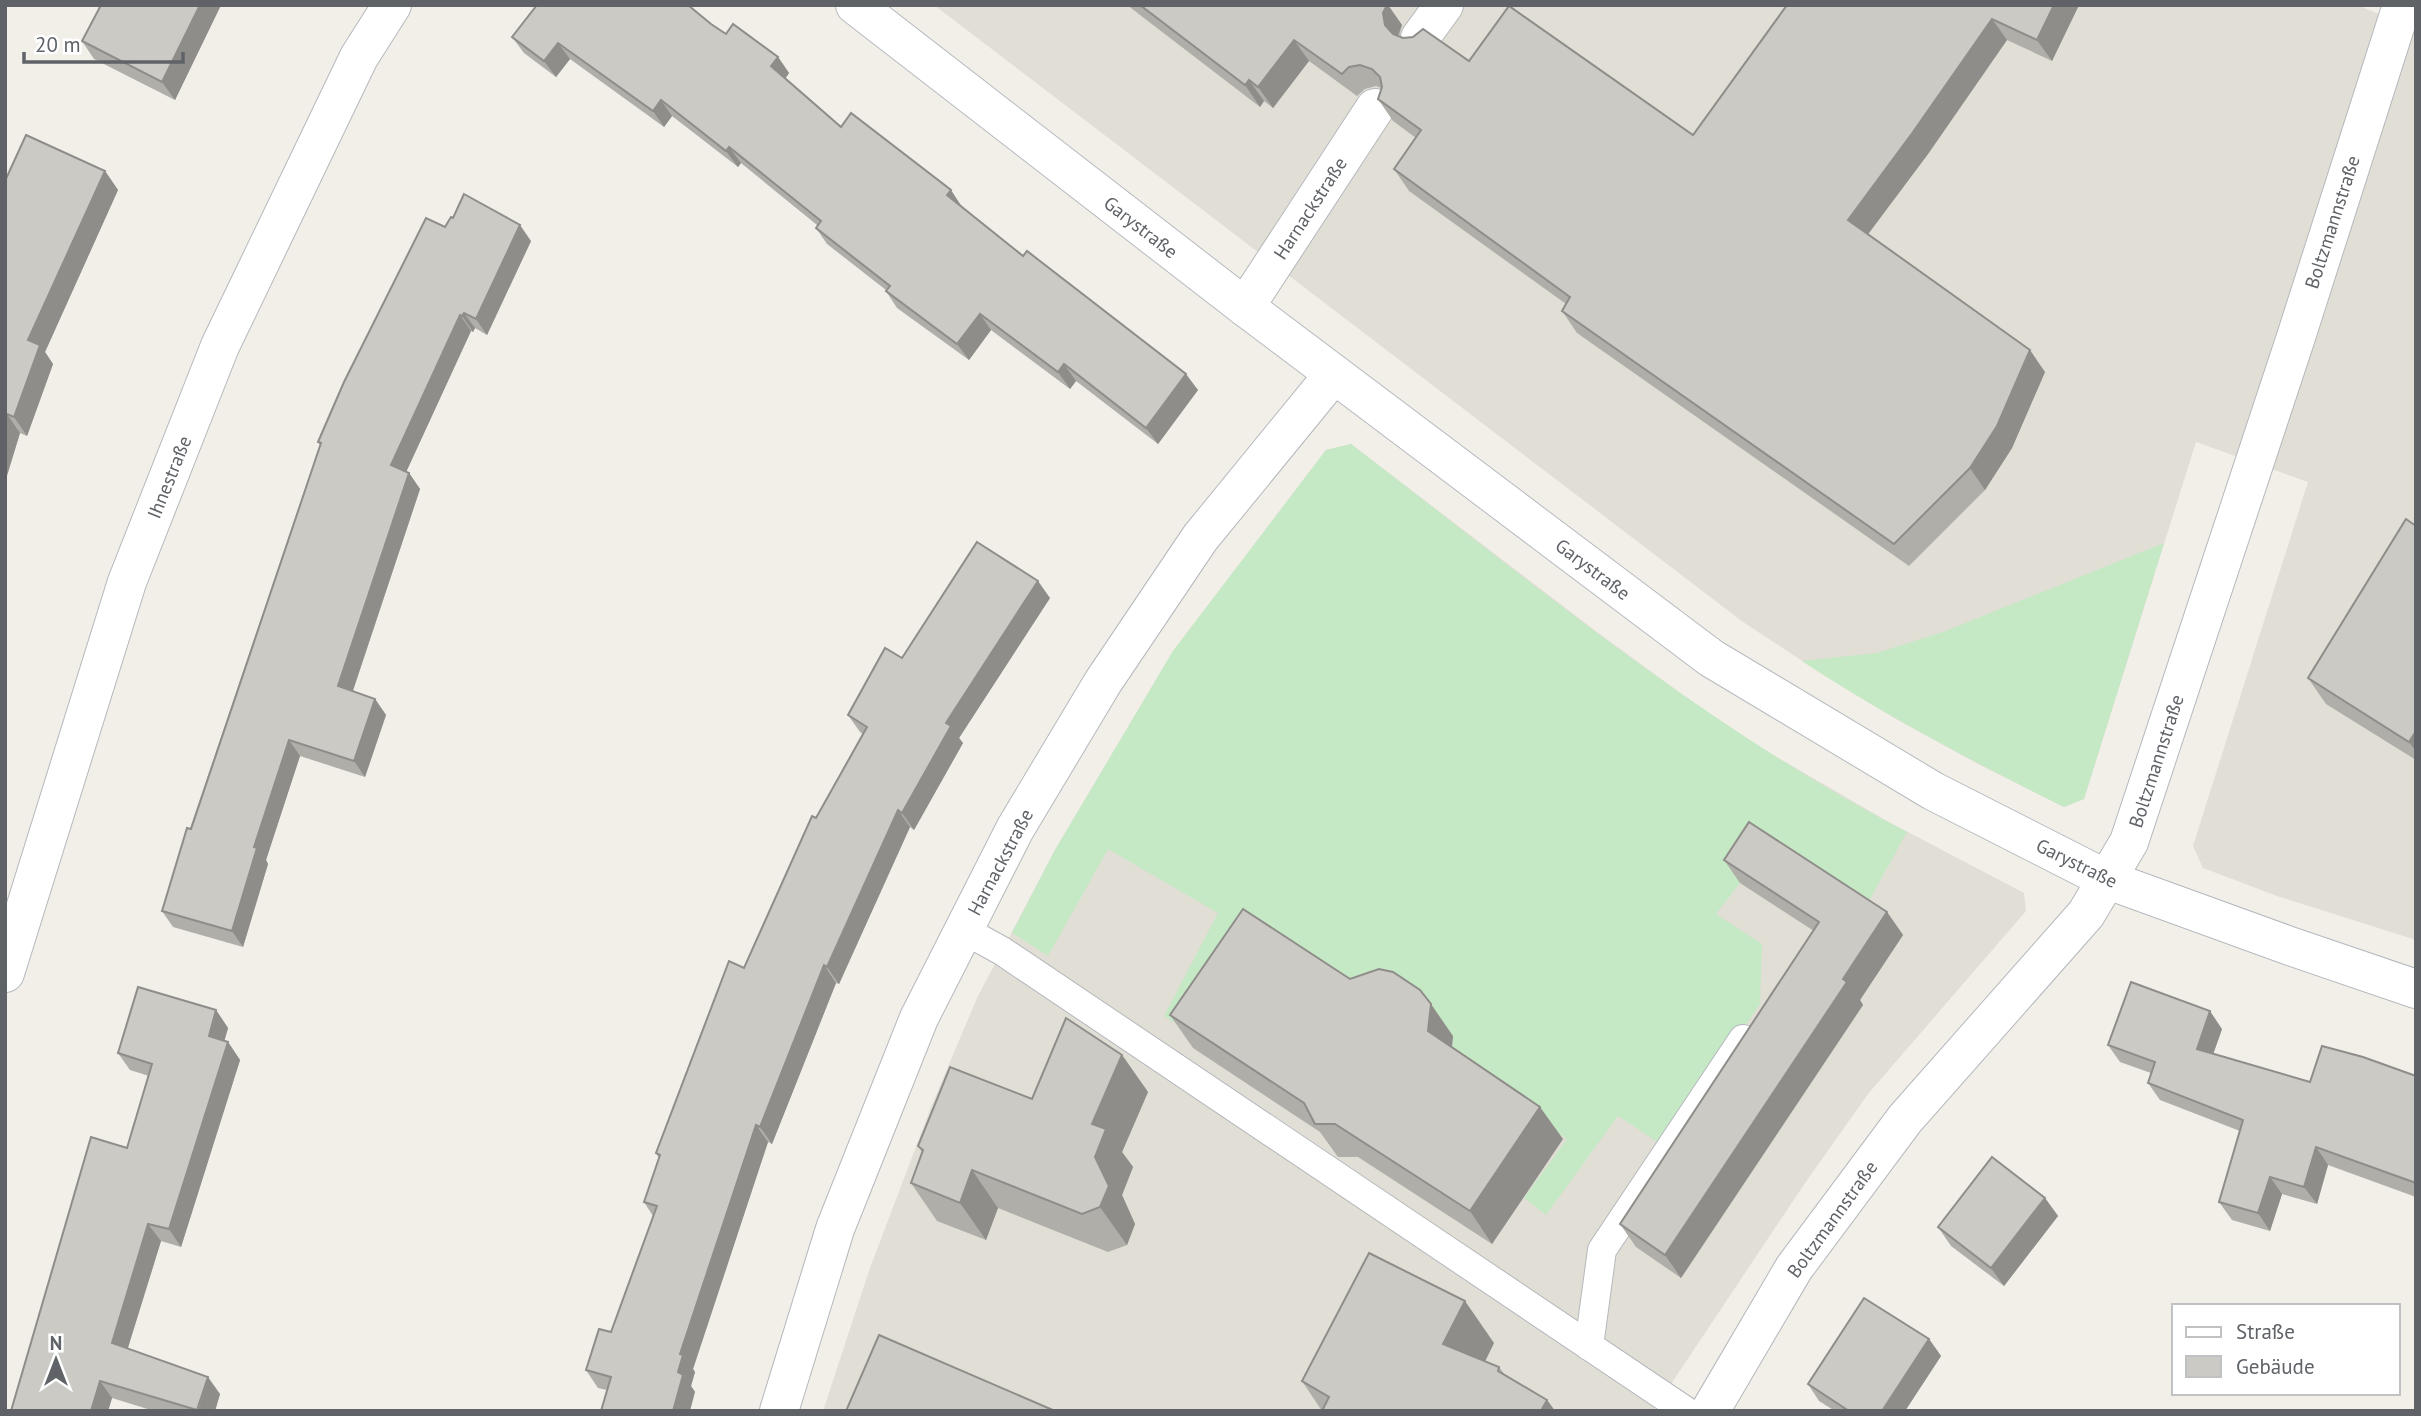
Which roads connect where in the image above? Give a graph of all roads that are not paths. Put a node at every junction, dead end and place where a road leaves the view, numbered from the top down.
1 (392, 5) edge
2 (855, 5) edge
3 (1444, 5) edge
4 (2402, 5) edge
5 (1420, 38) edge
6 (1375, 108) dead end
7 (1245, 307) junction
8 (1334, 374) junction
9 (2108, 880) junction
10 (964, 930) junction
11 (5, 973) edge
12 (2416, 989) edge
13 (1759, 1014) edge
14 (1589, 1346) junction
15 (779, 1411) edge
16 (1686, 1411) edge
17 (1710, 1411) edge

1 - 11 street, Ihnestraße
2 - 7 street, Garystraße
3 - 5 street
4 - 9 street, Boltzmannstraße
6 - 7 street, Harnackstraße
7 - 8 street, Garystraße
8 - 9 street, Garystraße
8 - 10 street, Harnackstraße
9 - 12 street, Garystraße
9 - 17 street, Boltzmannstraße
10 - 14 lane
10 - 15 street, Harnackstraße
13 - 14 lane
14 - 16 lane

